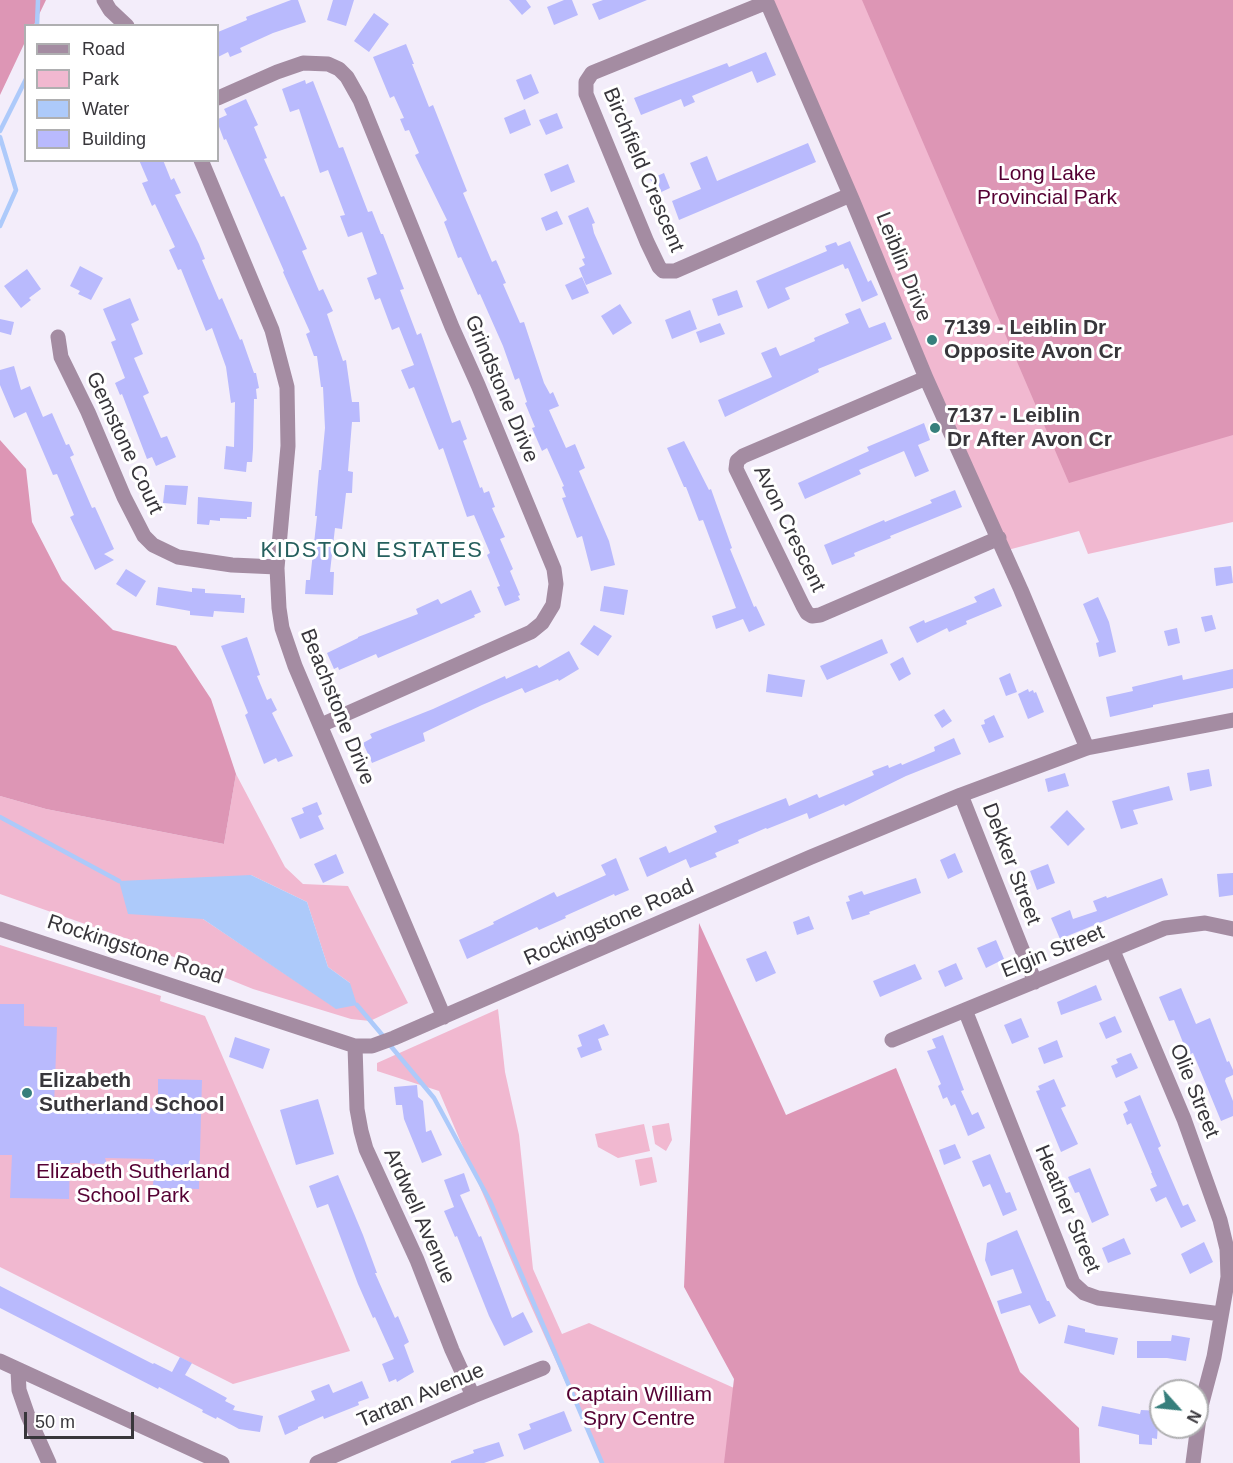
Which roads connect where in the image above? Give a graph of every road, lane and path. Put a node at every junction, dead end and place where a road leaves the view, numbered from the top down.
1 (104, 0) edge
2 (767, 1) edge
3 (125, 24) edge
4 (219, 98) edge
5 (202, 162) edge
6 (850, 195) junction
7 (58, 337) dead end
8 (926, 378) junction
9 (999, 538) junction
10 (277, 567) junction
11 (1233, 720) edge
12 (321, 725) junction
13 (1087, 748) junction
14 (961, 795) junction
15 (0, 929) edge
16 (1233, 929) edge
17 (1113, 951) junction
18 (1035, 982) junction
19 (965, 1010) junction
20 (444, 1017) junction
21 (892, 1040) dead end
22 (356, 1046) junction
23 (1221, 1314) junction
24 (0, 1362) edge
25 (543, 1368) dead end
26 (18, 1371) junction
27 (473, 1396) junction
28 (49, 1463) edge
29 (222, 1463) edge
30 (317, 1463) edge
31 (1193, 1463) edge

1 - 3 street
2 - 6 street, Leiblin Drive
2 - 6 street, Birchfield Crescent
4 - 12 street, Grindstone Drive
5 - 10 street, Beachstone Drive
6 - 8 street, Leiblin Drive
7 - 10 street, Gemstone Court
8 - 9 street, Leiblin Drive
8 - 9 street, Avon Crescent
9 - 13 street, Leiblin Drive
10 - 12 street, Beachstone Drive
11 - 13 street, Rockingstone Road
12 - 20 street, Beachstone Drive
13 - 14 street, Rockingstone Road
14 - 18 street, Dekker Street
14 - 20 street, Rockingstone Road
15 - 22 street, Rockingstone Road
16 - 17 street, Elgin Street
17 - 18 street, Elgin Street
17 - 23 street, Olie Street
18 - 19 street, Elgin Street
19 - 21 street, Elgin Street
19 - 23 street, Heather Street
20 - 22 street, Rockingstone Road
22 - 27 street, Ardwell Avenue
23 - 31 street, Olie Street
24 - 26 street
25 - 27 street, Tartan Avenue
26 - 28 street
26 - 29 street
27 - 30 street, Tartan Avenue

